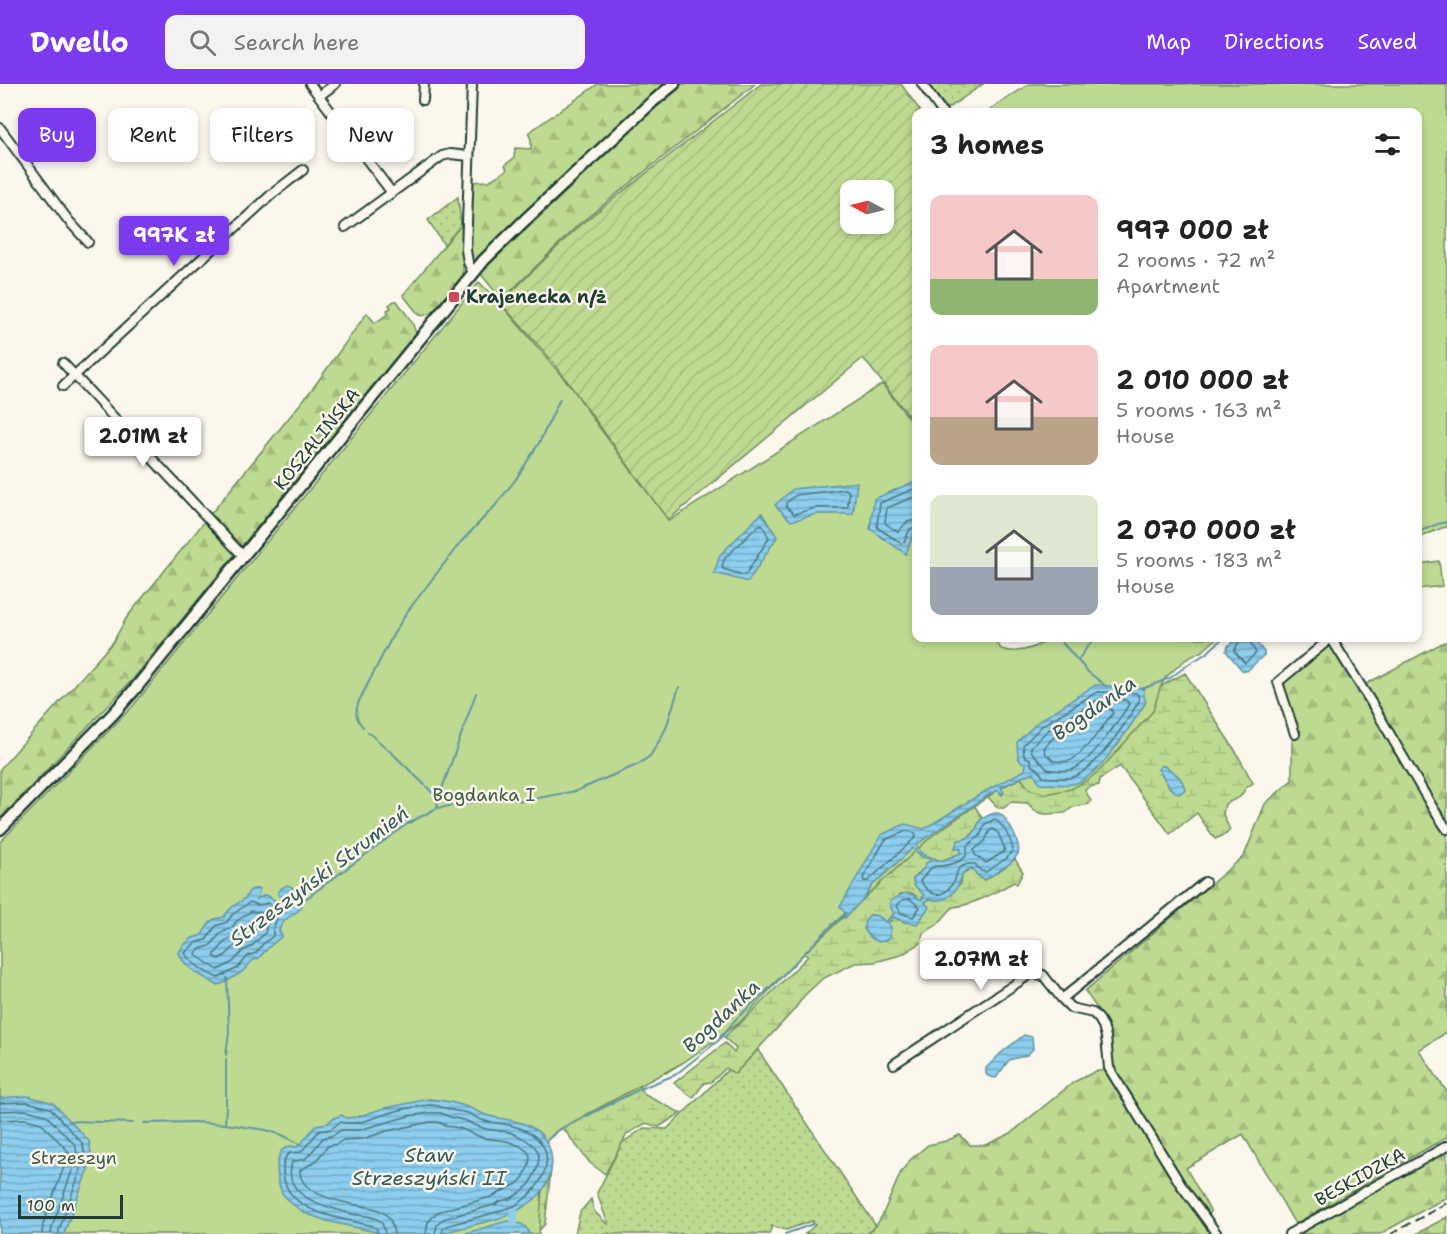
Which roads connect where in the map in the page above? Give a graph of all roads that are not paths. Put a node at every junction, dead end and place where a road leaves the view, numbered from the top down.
1 (310, 84) edge
2 (335, 84) edge
3 (424, 84) edge
4 (472, 84) edge
5 (674, 84) edge
6 (922, 84) edge
7 (319, 96) junction
8 (423, 100) dead end
9 (939, 108) edge
10 (0, 128) edge
11 (469, 156) junction
12 (303, 170) dead end
13 (392, 193) junction
14 (345, 227) dead end
15 (88, 242) dead end
16 (473, 273) junction
17 (63, 363) dead end
18 (74, 376) junction
19 (63, 386) dead end
20 (243, 556) junction
21 (1326, 642) edge
22 (1333, 642) edge
23 (1295, 734) dead end
24 (0, 829) edge
25 (1447, 829) edge
26 (1205, 882) dead end
27 (1062, 999) junction
28 (894, 1064) dead end
29 (1447, 1146) edge
30 (1217, 1234) edge
31 (1288, 1234) edge

1 - 7 street
2 - 7 street
3 - 8 street
4 - 11 street
5 - 16 street, KOSZALIŃSKA
6 - 9 street
7 - 13 street
10 - 15 street
11 - 13 street
11 - 16 street
12 - 18 street
13 - 14 street
16 - 20 street, KOSZALIŃSKA
17 - 18 street
18 - 19 street
18 - 20 street
20 - 24 street, KOSZALIŃSKA
21 - 23 street
22 - 25 street
26 - 27 street
27 - 28 street
27 - 30 street
29 - 31 street, BESKIDZKA

